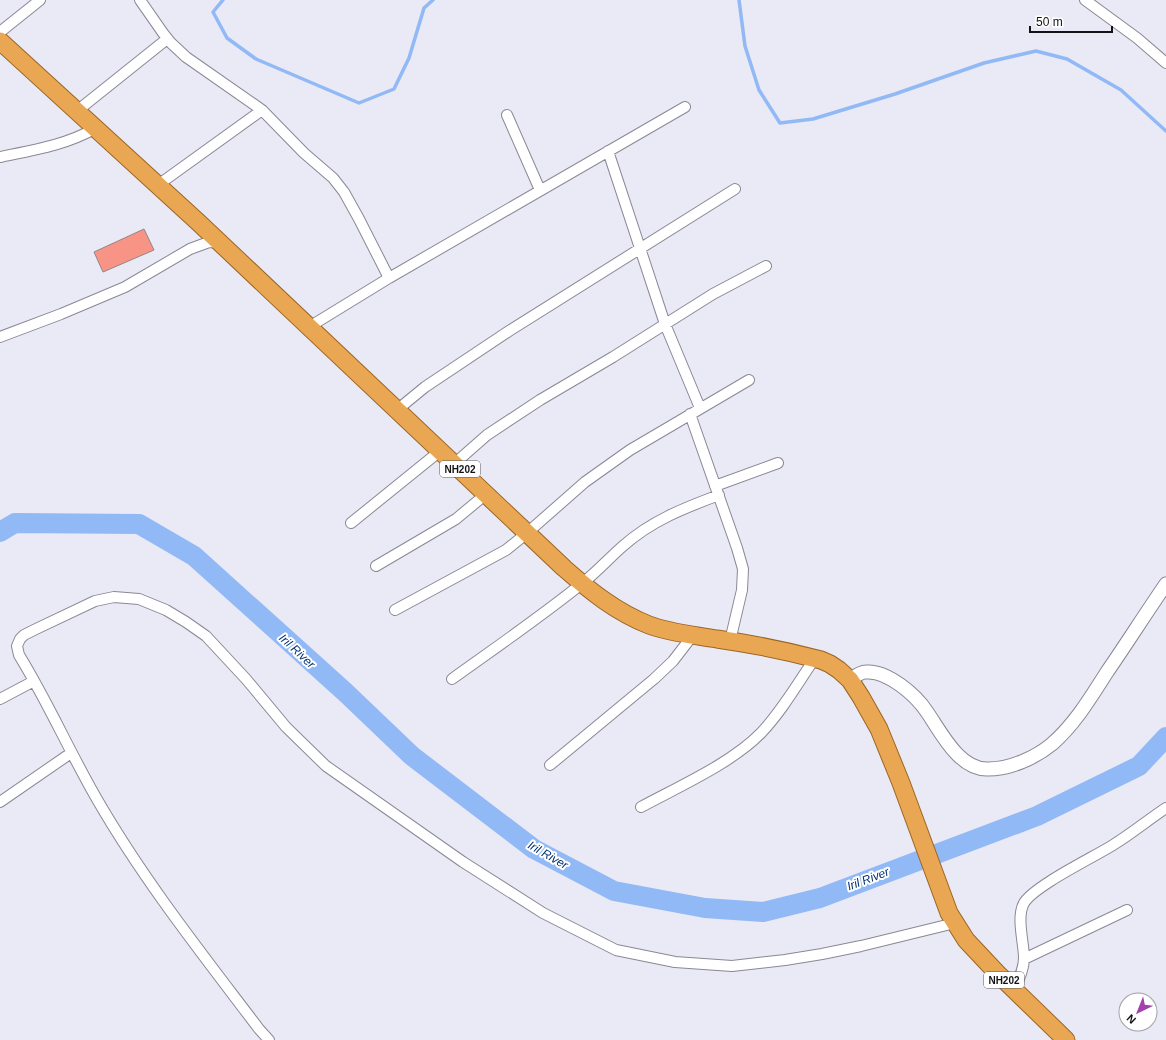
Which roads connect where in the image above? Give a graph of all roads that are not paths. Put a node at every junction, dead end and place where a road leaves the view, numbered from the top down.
1 (40, 0) edge
2 (140, 0) edge
3 (1085, 0) edge
4 (0, 32) edge
5 (167, 39) junction
6 (0, 41) edge
7 (1166, 64) edge
8 (685, 107) dead end
9 (262, 110) junction
10 (78, 111) junction
11 (507, 115) dead end
12 (96, 128) junction
13 (608, 151) junction
14 (0, 157) edge
15 (158, 185) junction
16 (735, 189) dead end
17 (540, 190) junction
18 (221, 243) junction
19 (640, 248) junction
20 (766, 266) dead end
21 (389, 278) junction
22 (665, 324) junction
23 (309, 327) junction
24 (0, 337) edge
25 (749, 380) dead end
26 (700, 408) junction
27 (397, 410) junction
28 (690, 414) junction
29 (440, 451) junction
30 (778, 463) dead end
31 (454, 464) junction
32 (717, 491) junction
33 (486, 494) junction
34 (351, 523) dead end
35 (527, 533) junction
36 (376, 566) dead end
37 (582, 584) junction
38 (1166, 584) edge
39 (395, 610) dead end
40 (693, 635) junction
41 (730, 641) junction
42 (815, 658) junction
43 (452, 679) dead end
44 (850, 680) junction
45 (34, 681) junction
46 (0, 699) edge
47 (71, 753) junction
48 (550, 765) dead end
49 (0, 802) edge
50 (641, 807) dead end
51 (1166, 808) edge
52 (1127, 910) dead end
53 (952, 918) junction
54 (1024, 959) junction
55 (1014, 990) junction
56 (1058, 1038) edge
57 (269, 1040) edge

1 - 4 street
2 - 5 street
3 - 7 street
5 - 9 street
5 - 10 street
6 - 10 highway, NH202
8 - 13 street
9 - 15 street
9 - 21 street
10 - 12 highway, NH202
11 - 17 street
12 - 14 street
12 - 15 highway, NH202
13 - 17 street
13 - 19 street
15 - 18 highway, NH202
16 - 19 street
17 - 21 street
18 - 23 highway, NH202
18 - 24 street
19 - 22 street
19 - 27 street
20 - 22 street
21 - 23 street
22 - 26 street
22 - 31 street
23 - 27 highway, NH202
25 - 26 street
26 - 28 street
27 - 29 highway, NH202
28 - 32 street
28 - 35 street
29 - 31 highway, NH202
29 - 34 street
30 - 32 street
31 - 33 highway, NH202
32 - 37 street
32 - 41 street
33 - 35 highway, NH202
33 - 36 street
35 - 37 highway, NH202
35 - 39 street
37 - 40 highway, NH202
37 - 43 street
38 - 44 street
40 - 41 highway, NH202
40 - 48 street
41 - 42 highway, NH202
42 - 44 highway, NH202
42 - 50 street
44 - 53 highway, NH202
45 - 46 street
45 - 47 street
45 - 53 street
47 - 49 street
47 - 57 street
51 - 54 street
52 - 54 street
53 - 55 highway, NH202
54 - 55 street
55 - 56 highway, NH202

